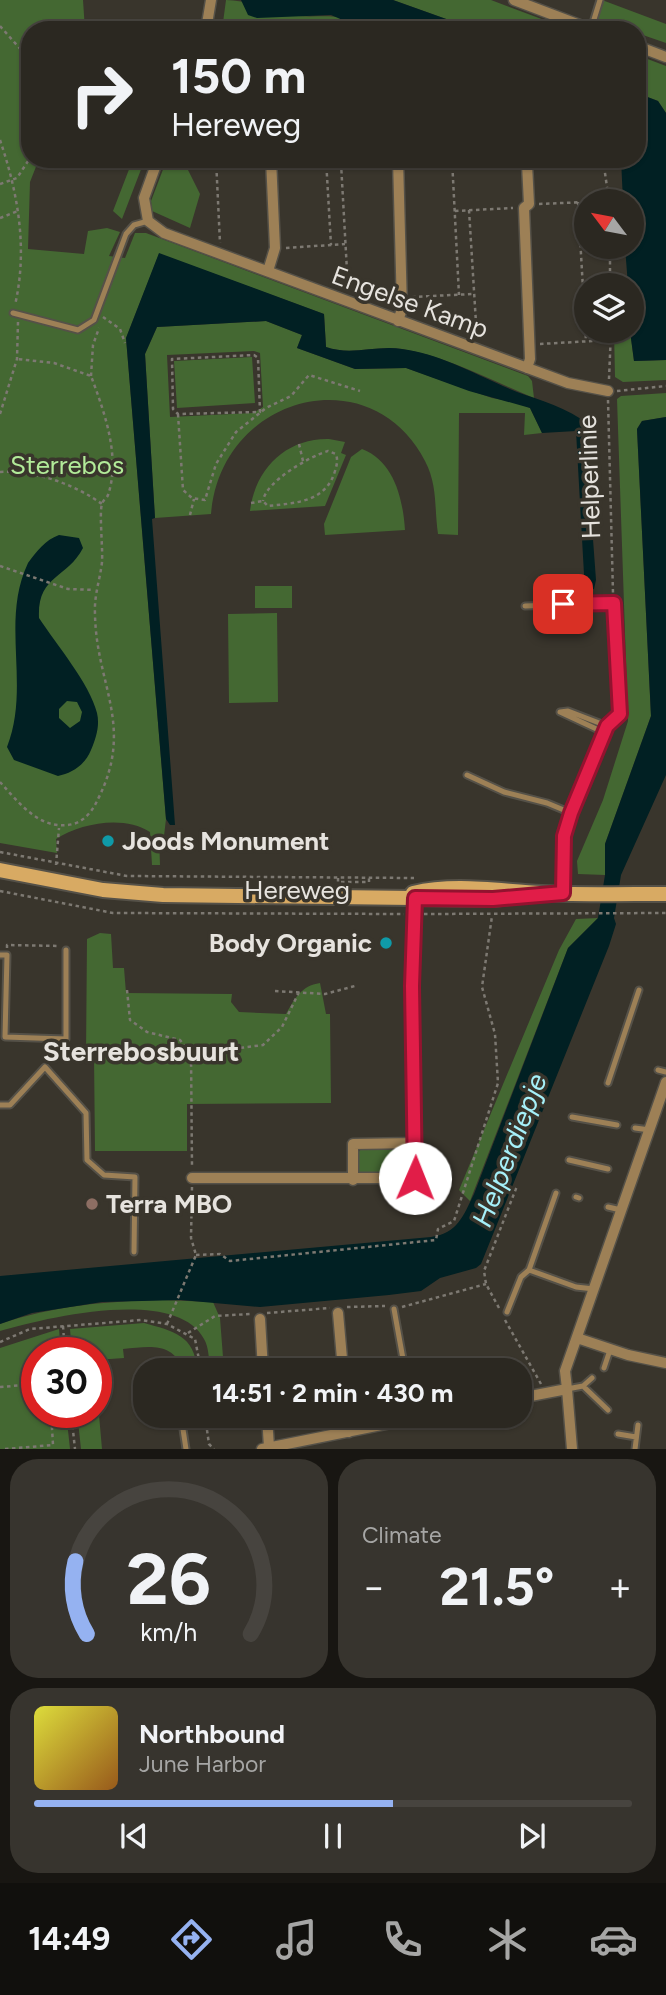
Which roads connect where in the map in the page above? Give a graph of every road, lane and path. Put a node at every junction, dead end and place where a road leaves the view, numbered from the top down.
1 (211, 0) edge
2 (514, 0) edge
3 (600, 0) edge
4 (208, 21) edge
5 (570, 21) edge
6 (594, 21) edge
7 (0, 26) edge
8 (646, 49) edge
9 (21, 50) edge
10 (666, 57) edge
11 (0, 140) edge
12 (23, 168) edge
13 (155, 168) edge
14 (217, 168) edge
15 (271, 168) edge
16 (326, 168) edge
17 (341, 168) edge
18 (398, 168) edge
19 (453, 168) edge
20 (527, 168) edge
21 (604, 168) edge
22 (13, 181) junction
23 (0, 184) edge
24 (607, 189) edge
25 (574, 202) edge
26 (526, 206) junction
27 (469, 210) junction
28 (18, 211) junction
29 (455, 211) junction
30 (0, 218) edge
31 (148, 221) junction
32 (346, 244) junction
33 (331, 245) junction
34 (275, 248) junction
35 (217, 253) junction
36 (268, 271) junction
37 (472, 294) junction
38 (459, 295) junction
39 (402, 297) junction
40 (348, 303) junction
41 (96, 313) junction
42 (16, 314) junction
43 (94, 320) junction
44 (398, 321) junction
45 (574, 342) edge
46 (125, 343) dead end
47 (611, 343) edge
48 (530, 345) junction
49 (477, 349) junction
50 (18, 359) junction
51 (527, 368) junction
52 (91, 376) junction
53 (666, 386) edge
54 (359, 391) dead end
55 (608, 391) junction
56 (260, 412) junction
57 (0, 414) edge
58 (178, 414) junction
59 (299, 444) dead end
60 (303, 462) junction
61 (0, 472) edge
62 (194, 499) junction
63 (263, 501) junction
64 (251, 503) dead end
65 (102, 505) junction
66 (190, 515) dead end
67 (0, 566) edge
68 (95, 590) junction
69 (614, 603) junction
70 (525, 606) dead end
71 (606, 730) junction
72 (467, 775) dead end
73 (0, 782) edge
74 (571, 813) junction
75 (60, 828) junction
76 (0, 852) edge
77 (56, 864) junction
78 (0, 870) edge
79 (416, 889) junction
80 (0, 891) edge
81 (563, 893) junction
82 (666, 894) edge
83 (666, 913) edge
84 (414, 914) junction
85 (492, 915) junction
86 (7, 945) dead end
87 (66, 950) joint
88 (0, 955) edge
89 (355, 986) dead end
90 (127, 990) dead end
91 (639, 990) dead end
92 (275, 991) dead end
93 (299, 992) junction
94 (191, 1054) junction
95 (617, 1055) junction
96 (625, 1057) dead end
97 (658, 1070) dead end
98 (666, 1072) edge
99 (666, 1082) edge
100 (608, 1083) dead end
101 (0, 1105) edge
102 (572, 1117) dead end
103 (617, 1125) dead end
104 (635, 1128) dead end
105 (650, 1130) junction
106 (416, 1143) junction
107 (569, 1160) dead end
108 (608, 1169) dead end
109 (192, 1178) junction
110 (353, 1180) junction
111 (556, 1192) dead end
112 (608, 1207) dead end
113 (621, 1210) junction
114 (134, 1252) dead end
115 (196, 1255) junction
116 (529, 1270) junction
117 (485, 1284) dead end
118 (594, 1289) junction
119 (394, 1309) junction
120 (507, 1312) dead end
121 (338, 1313) dead end
122 (260, 1319) dead end
123 (167, 1324) junction
124 (63, 1326) junction
125 (188, 1333) junction
126 (64, 1337) edge
127 (577, 1338) junction
128 (0, 1342) edge
129 (610, 1350) junction
130 (200, 1358) edge
131 (262, 1358) edge
132 (342, 1358) edge
133 (403, 1358) edge
134 (666, 1363) edge
135 (604, 1368) dead end
136 (592, 1378) dead end
137 (21, 1385) edge
138 (583, 1386) junction
139 (0, 1387) edge
140 (567, 1389) junction
141 (532, 1396) edge
142 (608, 1410) dead end
143 (638, 1425) dead end
144 (52, 1428) edge
145 (73, 1428) edge
146 (183, 1428) edge
147 (207, 1428) edge
148 (266, 1428) edge
149 (348, 1428) edge
150 (366, 1428) edge
151 (349, 1432) junction
152 (618, 1434) dead end
153 (636, 1437) junction
154 (288, 1447) edge
155 (265, 1448) edge
156 (5, 1449) edge
157 (75, 1449) edge
158 (186, 1449) edge
159 (214, 1449) edge
160 (572, 1449) edge
161 (635, 1449) edge

1 - 4 street
2 - 5 street
3 - 6 lane
7 - 9 path
8 - 10 street
11 - 22 path
12 - 22 path
13 - 31 street
14 - 35 path
15 - 34 street
16 - 33 path
17 - 32 path
18 - 39 street
19 - 29 path
20 - 26 street
21 - 24 path
22 - 23 path
22 - 28 path
25 - 26 path
26 - 27 path
26 - 48 street
27 - 29 path
27 - 37 path
28 - 30 path
28 - 42 path
29 - 38 path
31 - 35 street, Engelse Kamp
31 - 41 lane
32 - 33 path
32 - 40 path
33 - 34 path
34 - 36 street
35 - 36 street, Engelse Kamp
36 - 40 street, Engelse Kamp
37 - 38 path
37 - 49 path
38 - 39 path
39 - 44 street
40 - 44 street, Engelse Kamp
41 - 43 lane
41 - 46 path
42 - 43 lane
42 - 50 path
43 - 52 path
44 - 49 street, Engelse Kamp
45 - 48 path
47 - 55 path, Helperlinie
48 - 51 street
49 - 51 street, Engelse Kamp
50 - 52 path
50 - 57 path
51 - 55 street, Engelse Kamp
52 - 65 path
53 - 55 path
54 - 56 path
55 - 69 path, Helperlinie
56 - 58 path
56 - 58 path
56 - 62 path
58 - 62 path
59 - 60 path
60 - 63 path
60 - 63 path
61 - 65 path
62 - 66 path
63 - 64 path
65 - 68 path
67 - 68 path
68 - 75 path
69 - 70 lane
69 - 71 street
71 - 71 lane
71 - 74 street
72 - 74 lane
73 - 75 path
74 - 81 street
75 - 77 path
76 - 77 path, Hereweg
77 - 79 path, Hereweg
78 - 79 main road, Hereweg
79 - 81 main road, Hereweg
79 - 84 street
80 - 84 path, Hereweg
81 - 82 main road, Hereweg
83 - 85 path, Hereweg
84 - 85 path, Hereweg
84 - 106 street
85 - 115 path
86 - 87 path
87 - 88 lane
89 - 93 path
90 - 94 path
91 - 95 lane
92 - 93 path
93 - 94 path
94 - 109 path
95 - 96 lane
95 - 100 lane
97 - 98 lane
99 - 105 street
101 - 114 lane
102 - 103 lane
104 - 105 lane
105 - 113 street
106 - 110 street
106 - 110 street
107 - 108 lane
109 - 110 street
109 - 115 path
111 - 116 lane
112 - 113 lane
113 - 118 street
115 - 123 path
116 - 118 lane
116 - 120 lane
117 - 119 path
118 - 127 street
119 - 125 path
119 - 133 lane
121 - 132 street
122 - 131 street
123 - 124 path
123 - 125 path
124 - 126 path
124 - 128 path
125 - 130 path
127 - 129 street
127 - 140 street
129 - 134 street
129 - 135 lane
136 - 138 lane
137 - 139 path
138 - 140 lane
138 - 142 lane
140 - 141 street
140 - 160 street
143 - 153 lane
144 - 156 path
145 - 157 path
146 - 158 lane
147 - 159 path
148 - 155 street
149 - 151 street
150 - 151 street
151 - 154 street
152 - 153 lane
153 - 161 lane
154 - 155 street

